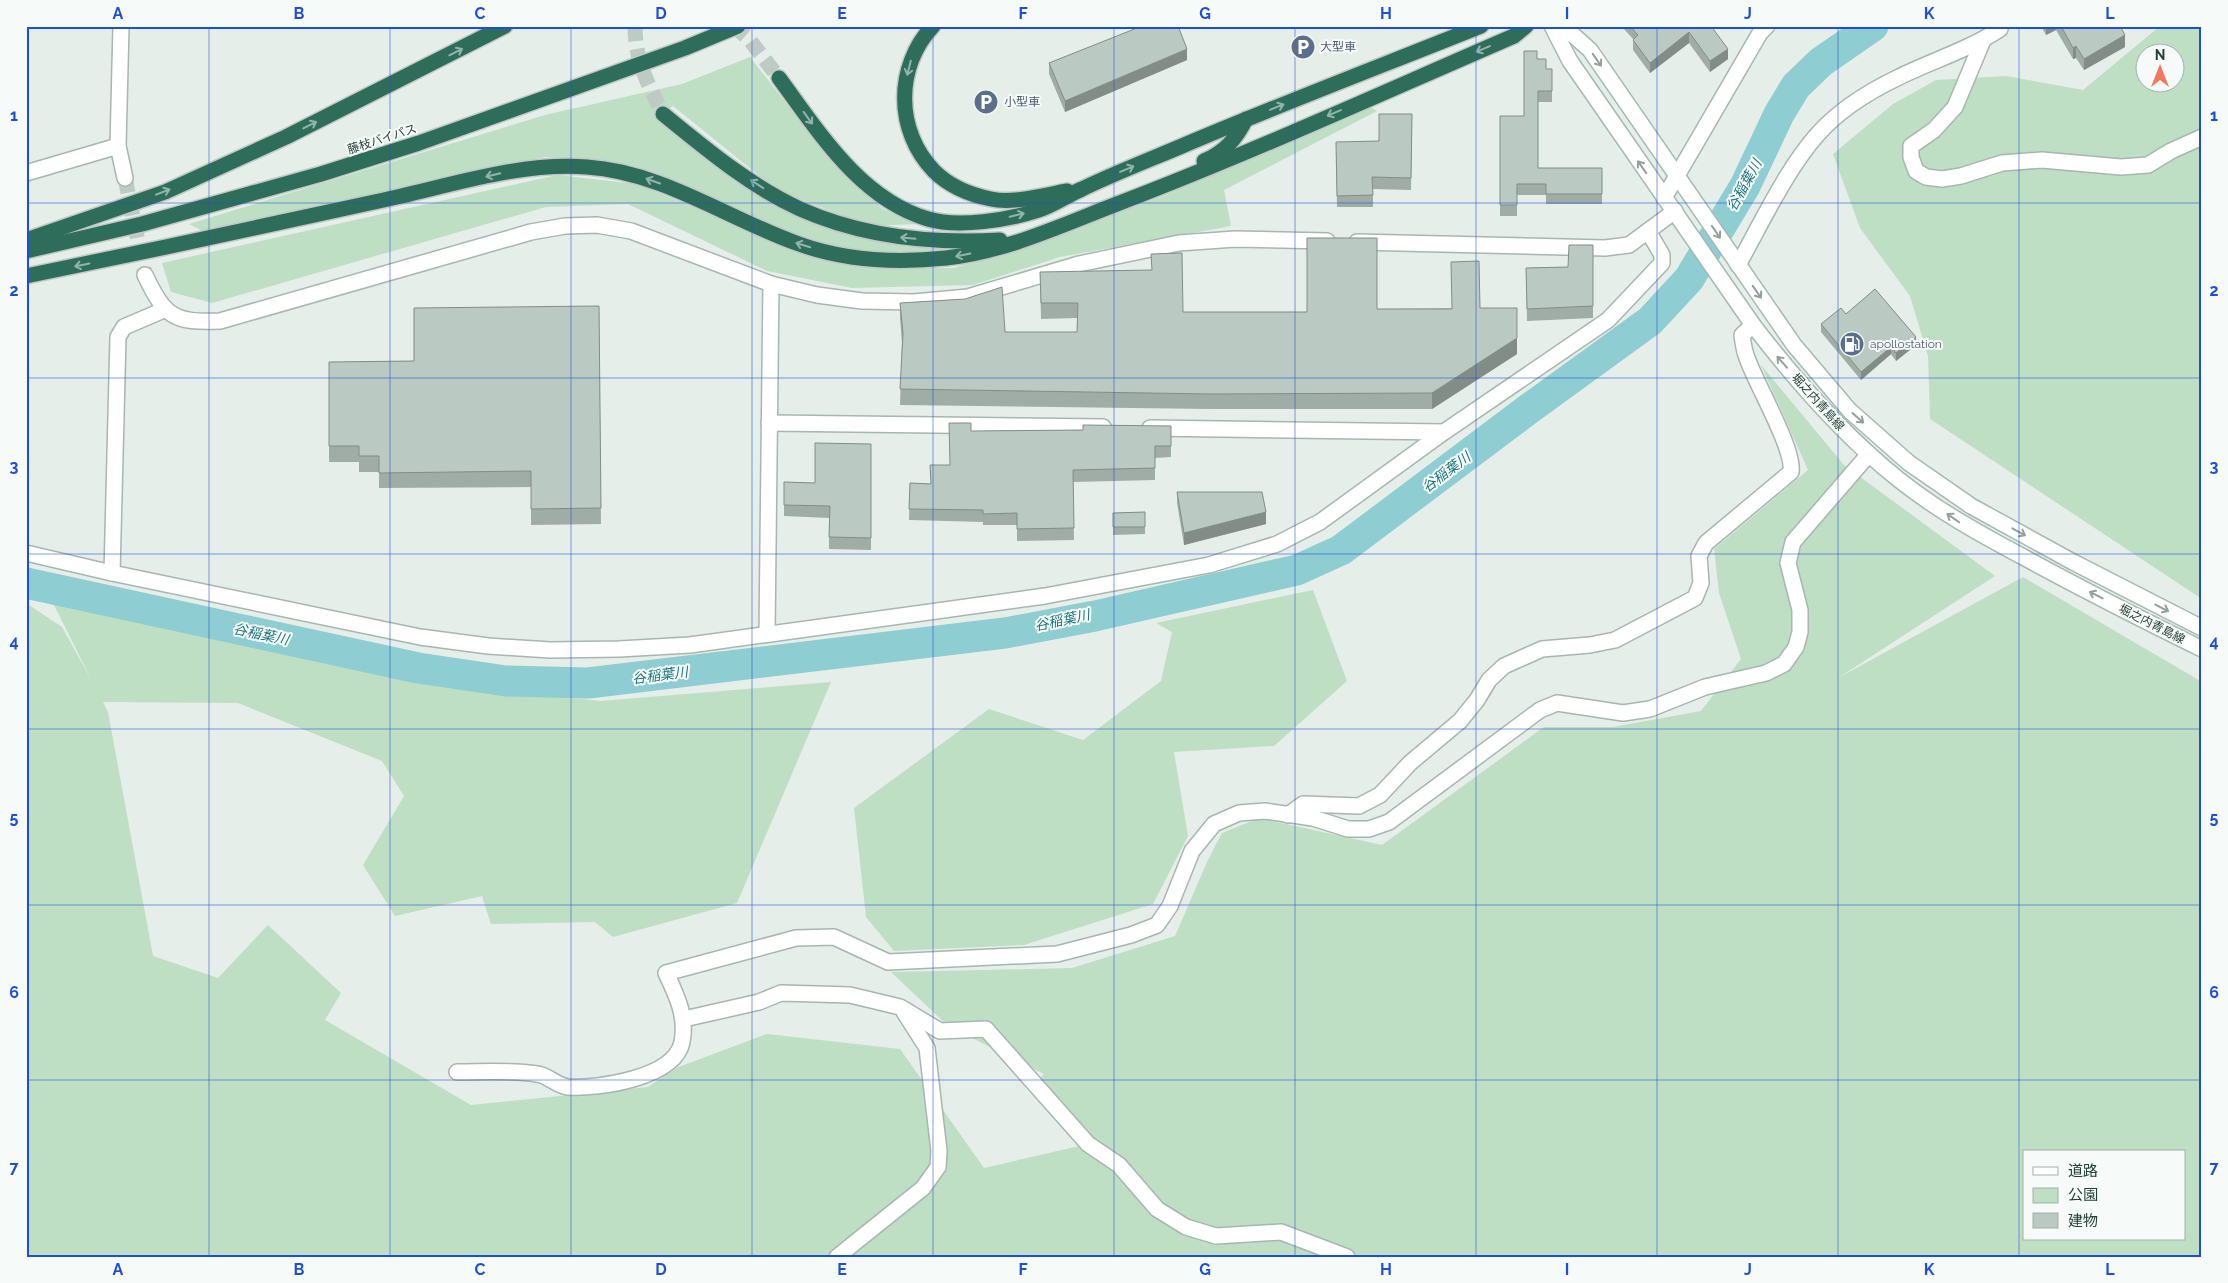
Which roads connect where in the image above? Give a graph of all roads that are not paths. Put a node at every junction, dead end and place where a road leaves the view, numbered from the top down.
1 (120, 26) edge
2 (505, 26) edge
3 (738, 26) edge
4 (933, 26) edge
5 (1480, 26) edge
6 (1526, 26) edge
7 (1552, 26) edge
8 (1563, 26) edge
9 (1767, 26) edge
10 (2000, 29) dead end
11 (1983, 40) junction
12 (779, 78) tunnel mouth
13 (663, 114) tunnel mouth
14 (1246, 119) junction
15 (2202, 137) edge
16 (118, 146) junction
17 (26, 173) edge
18 (1677, 175) junction
19 (125, 178) tunnel mouth
20 (1082, 188) junction
21 (1664, 198) junction
22 (1675, 212) junction
23 (1092, 213) junction
24 (1648, 231) junction
25 (1027, 238) junction
26 (26, 240) edge
27 (26, 251) edge
28 (1738, 265) junction
29 (145, 275) tunnel mouth
30 (26, 276) edge
31 (771, 284) junction
32 (166, 309) junction
33 (1753, 325) junction
34 (769, 423) junction
35 (1117, 428) edge
36 (1136, 428) edge
37 (1444, 432) junction
38 (1869, 454) junction
39 (26, 553) edge
40 (112, 574) junction
41 (2202, 628) edge
42 (767, 633) junction
43 (2202, 649) edge
44 (1288, 815) junction
45 (900, 1007) junction
46 (684, 1019) junction
47 (457, 1072) dead end
48 (837, 1257) edge
49 (1347, 1257) edge

1 - 16 street
26 -> 2 highway
3 - 27 highway, 藤枝バイパス
4 -> 20 highway
14 -> 5 highway
6 -> 23 highway
21 -> 7 street, 堀之内青島線
8 -> 18 street, 堀之内青島線
9 - 18 street
10 - 11 street
11 - 15 street
11 - 28 street
12 -> 20 highway
25 -> 13 highway
20 -> 14 highway
14 - 23 highway
16 - 17 street
16 - 19 street
18 - 21 street
18 -> 28 street, 堀之内青島線
21 - 22 street, 堀之内青島線
22 - 24 street
22 - 33 street, 堀之内青島線
23 - 25 highway
24 - 31 street
24 - 37 street
25 -> 30 highway
28 -> 41 street, 堀之内青島線
29 - 32 street
31 - 32 street
31 - 34 street
32 - 40 street
38 -> 33 street, 堀之内青島線
33 - 44 street
34 - 35 street
34 - 42 street
36 - 37 street
37 - 42 street
43 -> 38 street, 堀之内青島線
38 - 44 street
39 - 40 street
40 - 42 street
44 - 46 street
45 - 46 street
45 - 48 street
45 - 49 street
46 - 47 street

